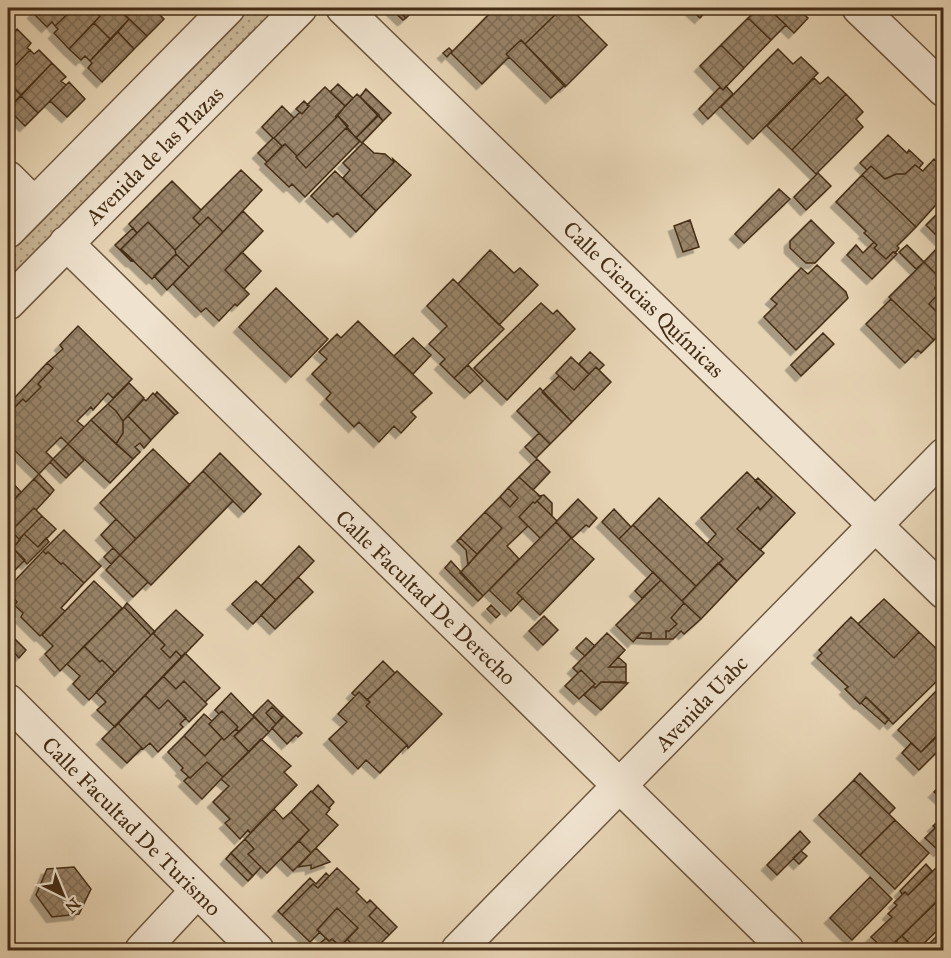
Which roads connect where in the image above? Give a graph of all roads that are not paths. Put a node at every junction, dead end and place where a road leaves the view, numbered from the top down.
1 (228, 8) edge
2 (300, 8) edge
3 (344, 8) edge
4 (859, 8) edge
5 (944, 90) edge
6 (8, 178) edge
7 (34, 204) junction
8 (8, 231) edge
9 (66, 243) junction
10 (8, 303) edge
11 (944, 455) edge
12 (875, 524) junction
13 (944, 592) edge
14 (8, 701) edge
15 (619, 786) junction
16 (197, 891) junction
17 (142, 951) edge
18 (257, 951) edge
19 (458, 951) edge
20 (787, 951) edge

1 - 7 street
2 - 9 street, Avenida de las Plazas
3 - 12 street, Calle Ciencias Químicas
4 - 5 street
6 - 7 street
7 - 8 street
9 - 10 street, Avenida de las Plazas
9 - 15 street, Calle Facultad De Derecho
11 - 12 street, Avenida Uabc
12 - 13 street, Calle Ciencias Químicas
12 - 15 street, Avenida Uabc
14 - 16 street, Calle Facultad De Turismo
15 - 19 street, Avenida Uabc
15 - 20 street, Calle Facultad De Derecho
16 - 17 street
16 - 18 street, Calle Facultad De Turismo

